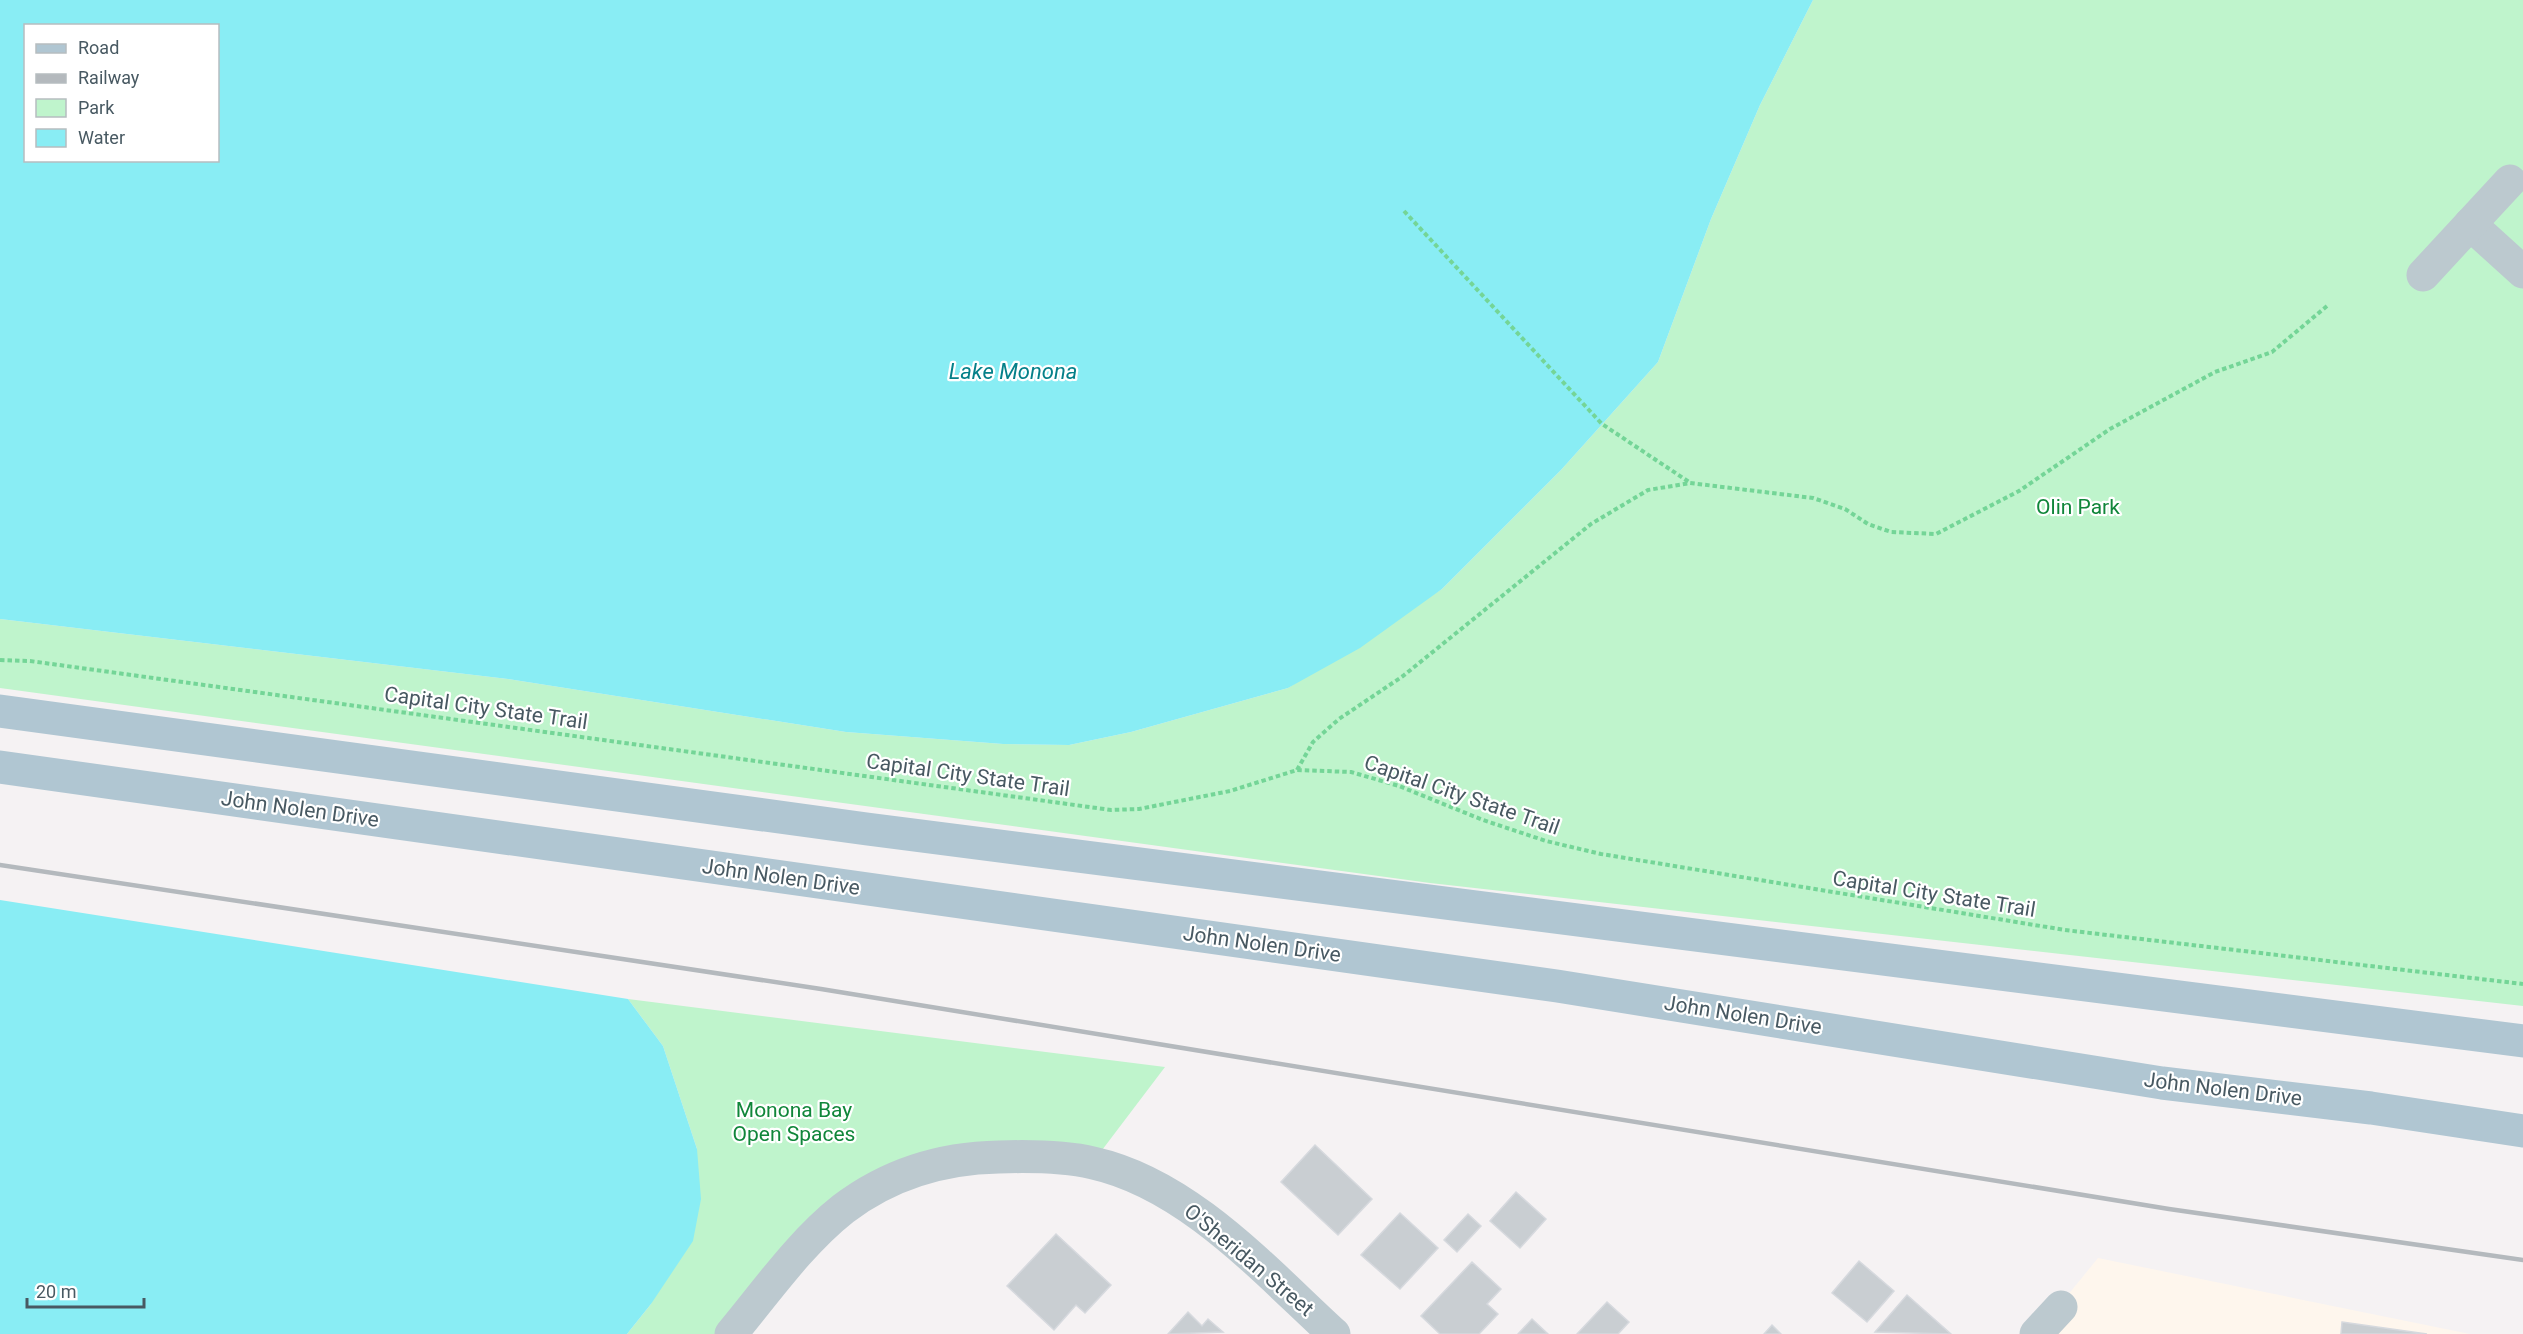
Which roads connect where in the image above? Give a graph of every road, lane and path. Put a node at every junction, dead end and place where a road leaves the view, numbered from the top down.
1 (2510, 181) dead end
2 (1404, 211) dead end
3 (2470, 224) junction
4 (2523, 272) edge
5 (2423, 274) dead end
6 (2327, 306) dead end
7 (1690, 483) junction
8 (0, 660) edge
9 (0, 711) edge
10 (0, 767) edge
11 (1297, 770) junction
12 (2523, 984) edge
13 (2523, 1041) edge
14 (2523, 1131) edge
15 (2061, 1307) dead end
16 (731, 1334) edge
17 (1335, 1334) edge
18 (2036, 1334) edge

1 - 3 street
2 - 7 path
3 - 4 street
3 - 5 street
6 - 7 path
7 - 11 path
8 - 11 path, Capital City State Trail
9 - 13 main road
10 - 14 main road, John Nolen Drive
11 - 12 path, Capital City State Trail
15 - 18 street
16 - 17 street, O'Sheridan Street

